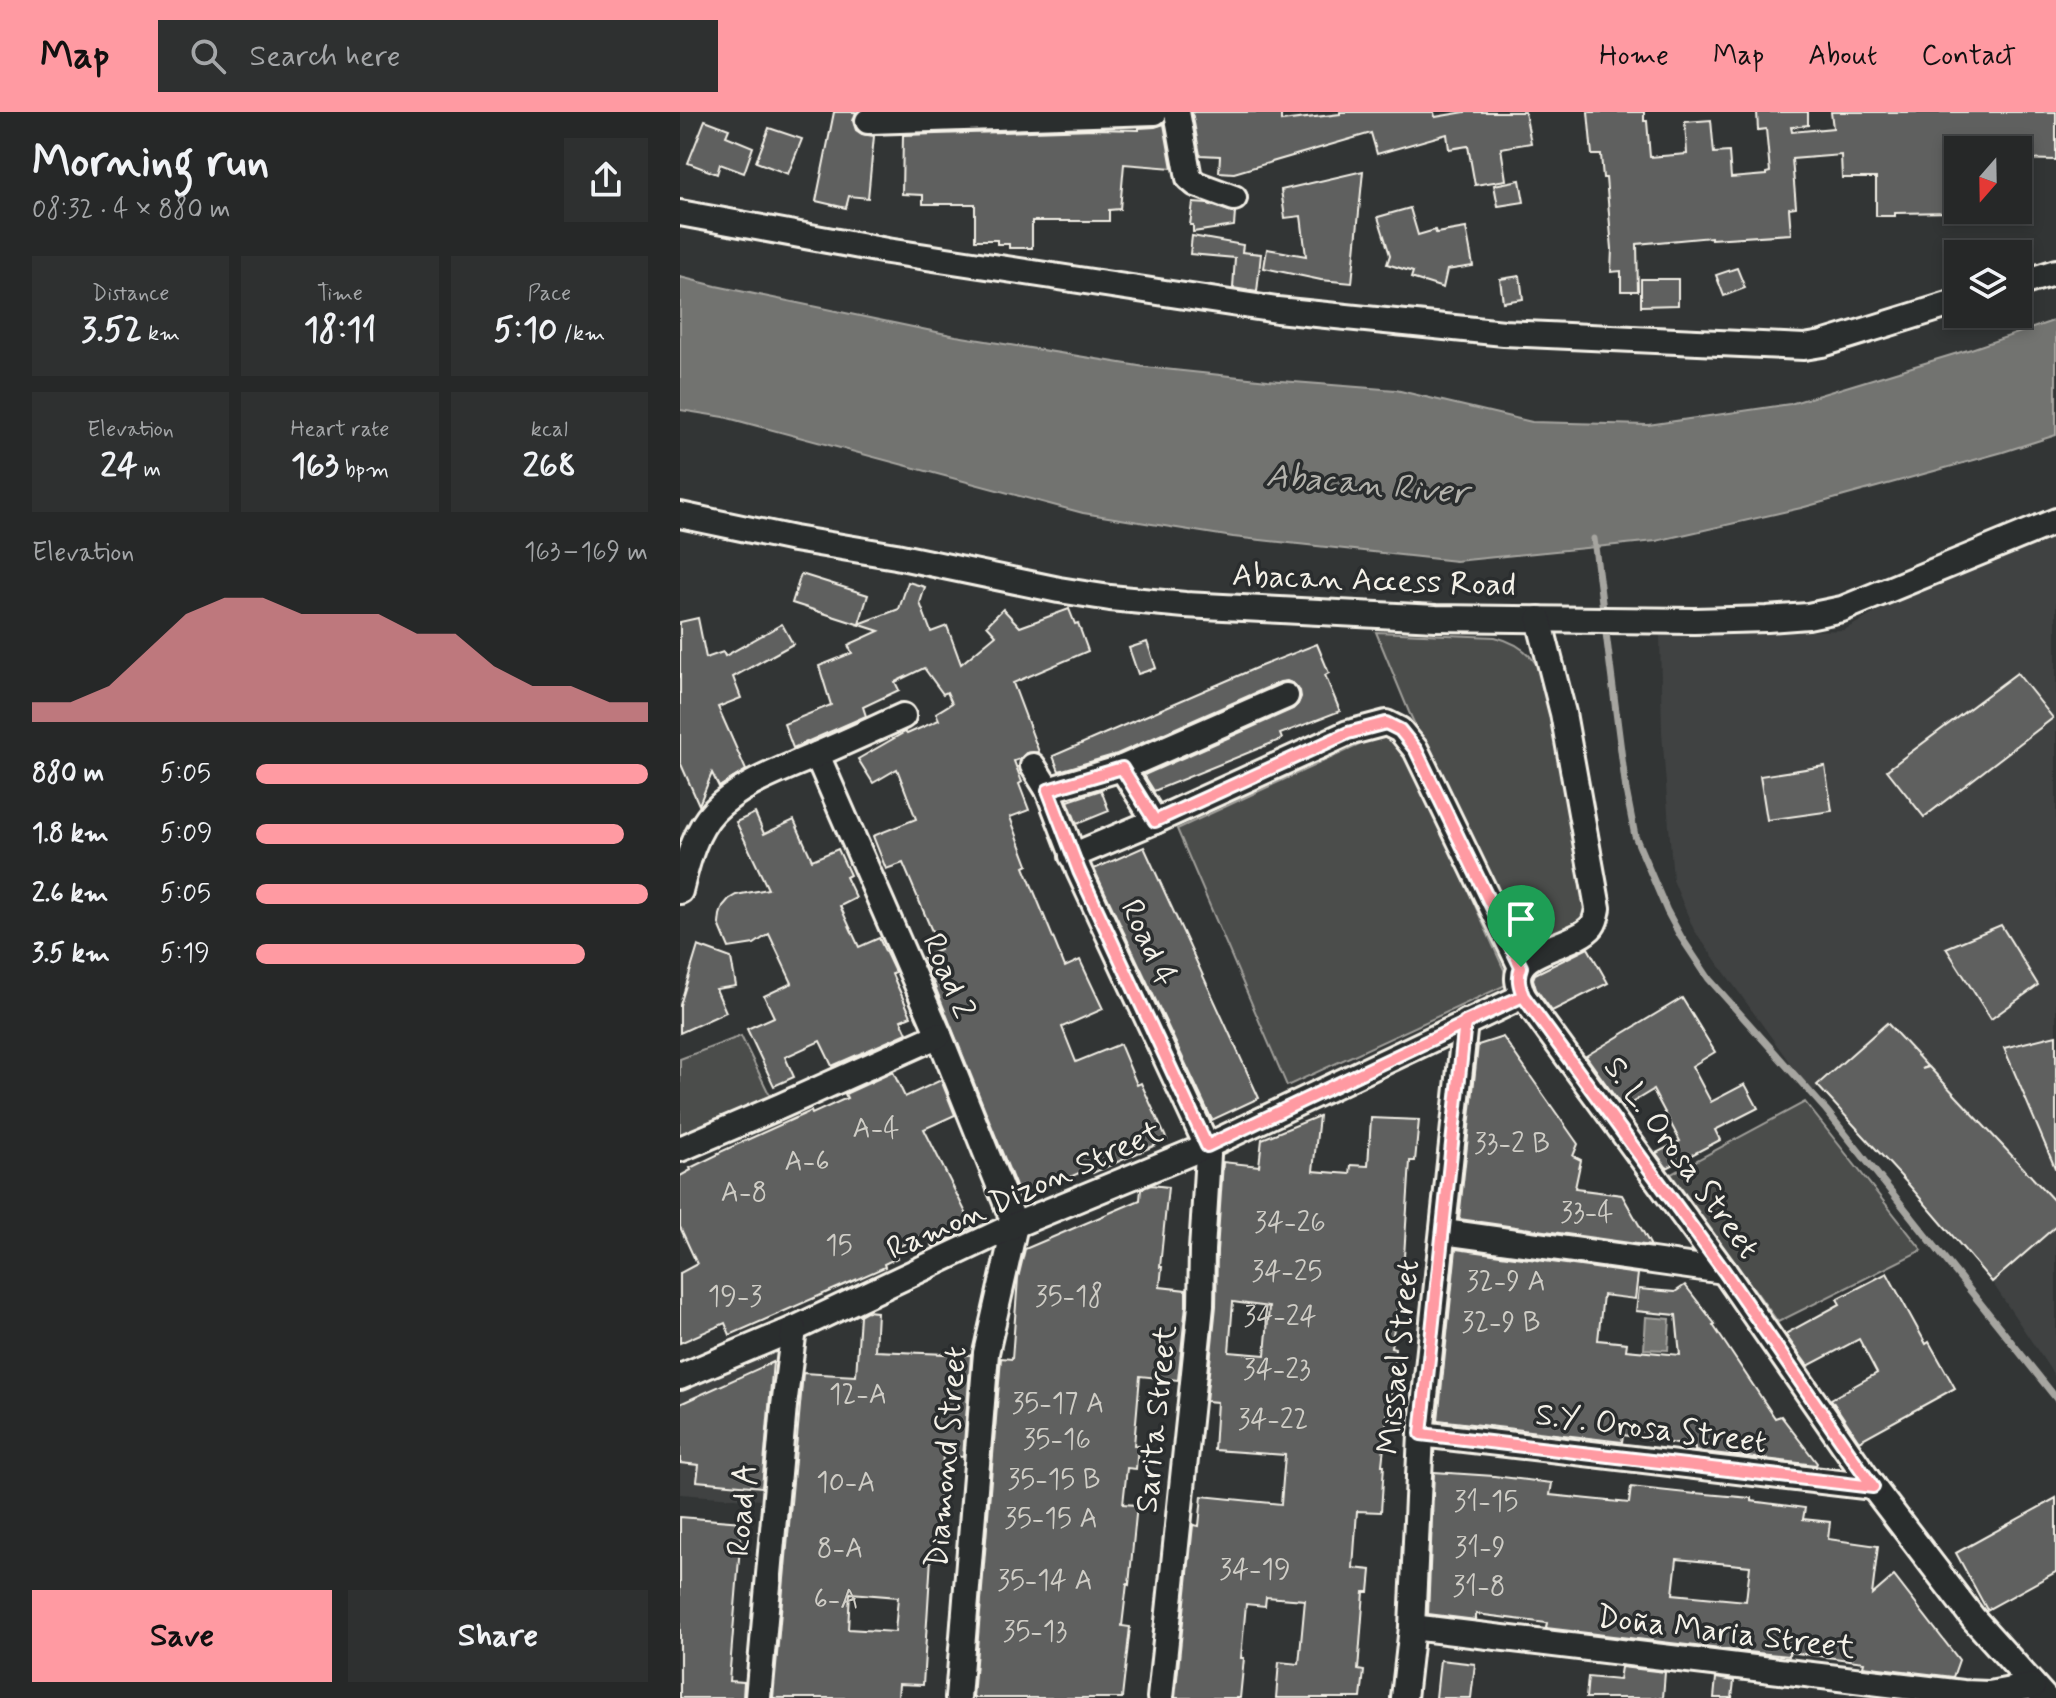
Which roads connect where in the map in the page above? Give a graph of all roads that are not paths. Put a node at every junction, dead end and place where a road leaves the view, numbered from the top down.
1 (1155, 112) edge
2 (1177, 112) edge
3 (868, 121) dead end
4 (1234, 198) dead end
5 (680, 213) edge
6 (2056, 272) edge
7 (2032, 280) edge
8 (1944, 306) edge
9 (680, 515) edge
10 (2056, 521) edge
11 (1539, 619) junction
12 (1286, 696) dead end
13 (903, 716) dead end
14 (817, 755) junction
15 (1033, 766) dead end
16 (1122, 768) junction
17 (1048, 790) junction
18 (1155, 821) junction
19 (1072, 856) junction
20 (680, 891) edge
21 (1521, 967) junction
22 (1523, 996) junction
23 (1465, 1022) junction
24 (939, 1035) junction
25 (1207, 1146) junction
26 (680, 1149) edge
27 (1015, 1225) junction
28 (1444, 1232) junction
29 (1724, 1271) junction
30 (794, 1329) junction
31 (680, 1377) edge
32 (1421, 1434) junction
33 (1873, 1487) junction
34 (1412, 1627) junction
35 (2039, 1692) edge
36 (758, 1698) edge
37 (958, 1698) edge
38 (1160, 1698) edge
39 (1404, 1698) edge

1 - 3 street
2 - 4 street
5 - 8 street
6 - 7 street
9 - 11 street, Abacan Access Road
10 - 11 street, Abacan Access Road
11 - 21 street
12 - 16 street
13 - 14 street
14 - 20 street
14 - 24 street, Road 2
15 - 17 street, Road 4
16 - 17 street
16 - 18 street
17 - 19 street, Road 4
18 - 19 street
18 - 21 street
19 - 25 street, Road 4
21 - 22 street
22 - 23 street, Ramon Dizon Street
22 - 29 street, S. L. Orosa Street
23 - 25 street, Ramon Dizon Street
23 - 28 street, Missael Street
24 - 26 street
24 - 27 street, Road 2
25 - 27 street, Ramon Dizon Street
25 - 38 street, Sarita Street
27 - 30 street, Ramon Dizon Street
27 - 37 street, Diamond Street
28 - 29 street
28 - 32 street, Missael Street
29 - 33 street, S. L. Orosa Street
30 - 31 street, Ramon Dizon Street
30 - 36 street, Road A
32 - 33 street, S.Y. Orosa Street
32 - 34 street, Missael Street
33 - 35 street, S. L. Orosa Street
34 - 35 street, Doña Maria Street
34 - 39 street, Missael Street

